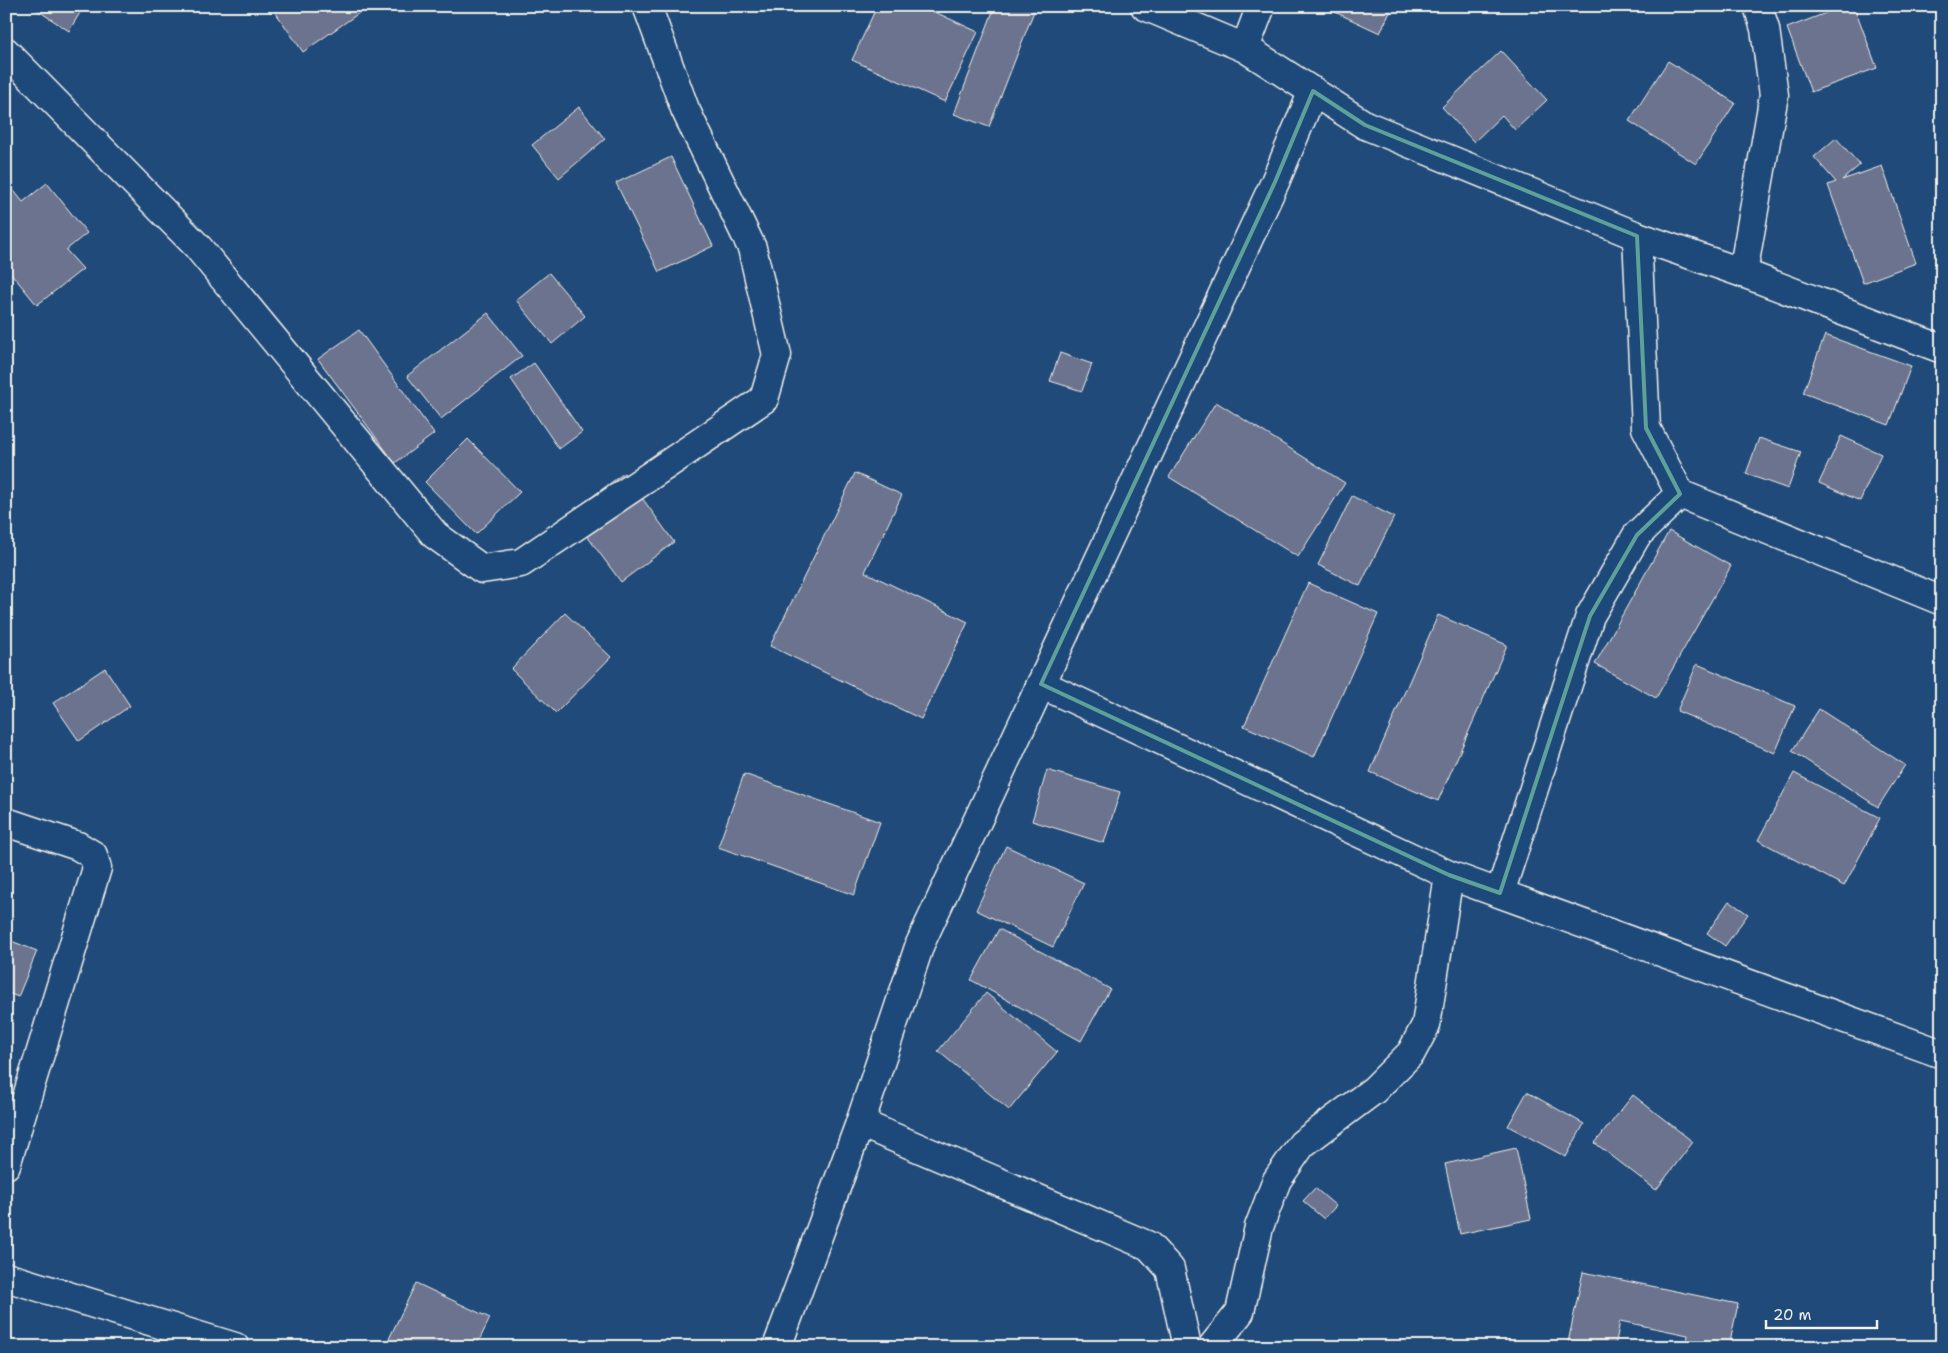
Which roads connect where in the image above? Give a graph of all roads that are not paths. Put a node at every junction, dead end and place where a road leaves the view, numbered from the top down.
1 (647, 6) edge
2 (1145, 6) edge
3 (1261, 6) edge
4 (1758, 6) edge
5 (1245, 48) junction
6 (6, 52) edge
7 (1312, 91) junction
8 (1637, 236) junction
9 (1744, 273) junction
10 (1942, 349) edge
11 (1680, 494) junction
12 (1942, 601) edge
13 (1041, 684) junction
14 (6, 822) edge
15 (1449, 875) junction
16 (1500, 893) junction
17 (1942, 1054) edge
18 (860, 1123) junction
19 (6, 1165) edge
20 (6, 1277) edge
21 (235, 1347) edge
22 (777, 1347) edge
23 (1187, 1347) edge
24 (1212, 1347) edge

1 - 6 street
2 - 5 street
3 - 5 street
4 - 9 street
5 - 7 street
7 - 8 street
7 - 13 street
8 - 9 street
8 - 11 street
9 - 10 street
11 - 12 street
11 - 16 street
13 - 15 street
13 - 18 street
14 - 19 street
15 - 16 street
15 - 24 street
16 - 17 street
18 - 22 street
18 - 23 street
20 - 21 street

